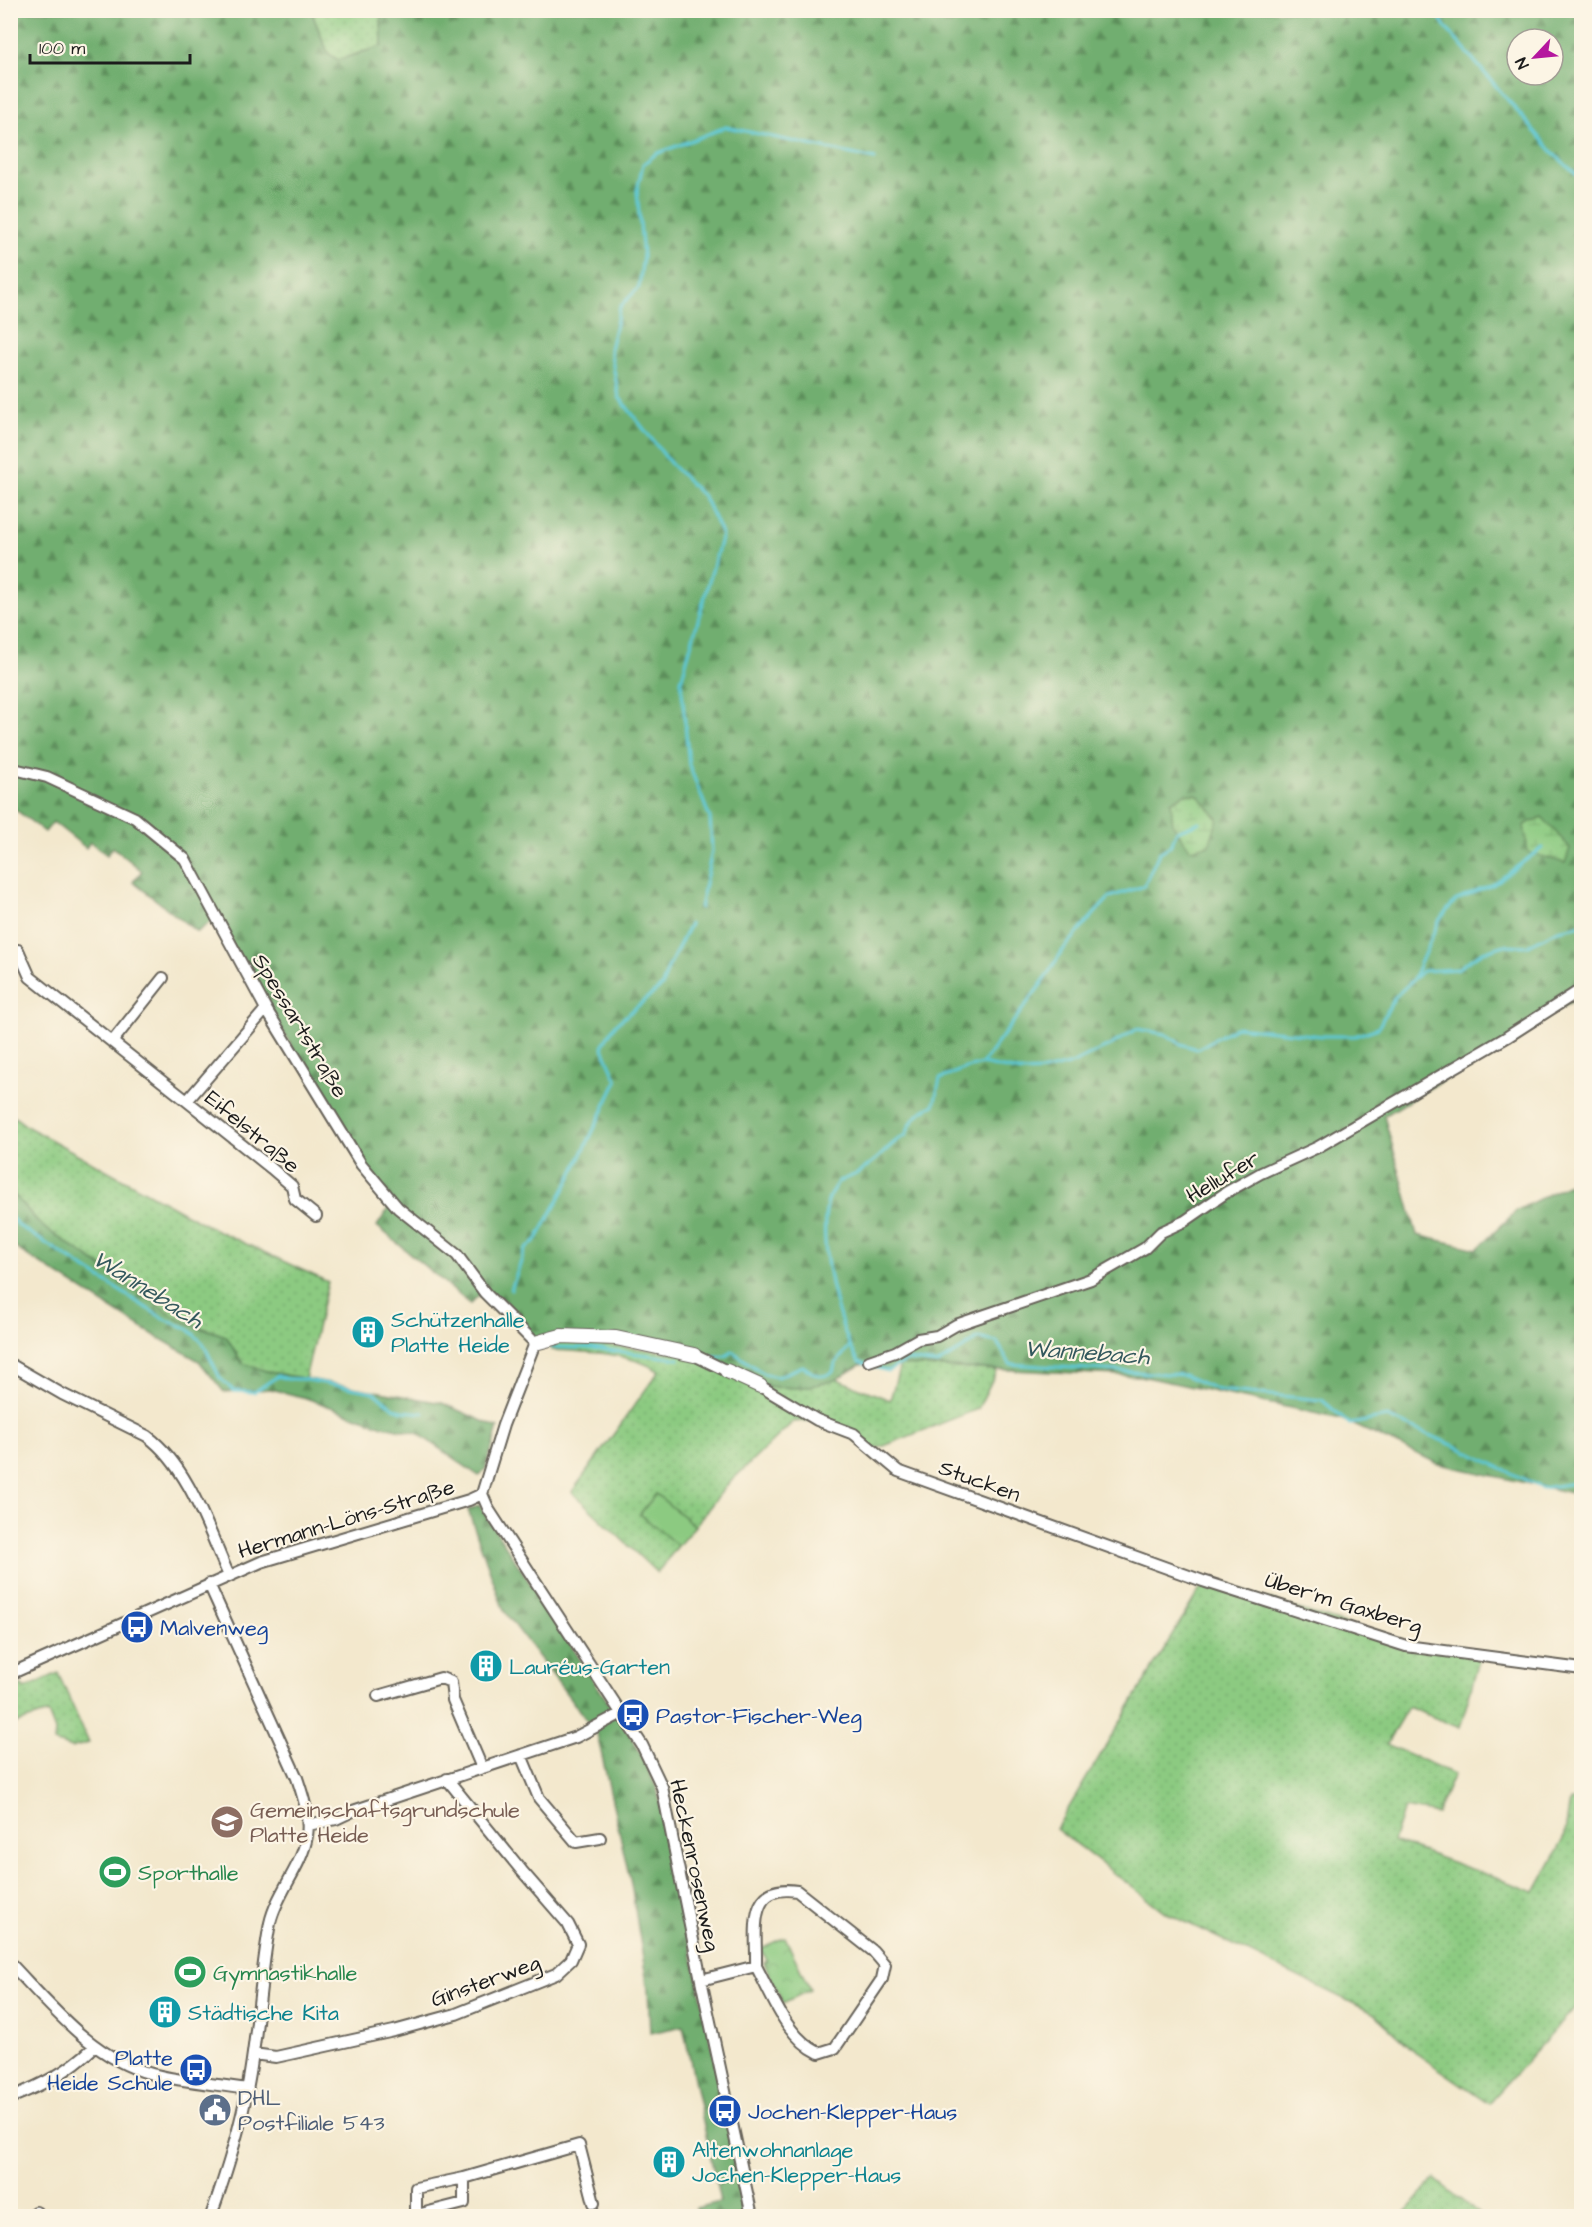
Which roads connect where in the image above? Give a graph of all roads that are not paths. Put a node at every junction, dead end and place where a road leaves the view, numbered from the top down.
1 (10, 768) edge
2 (18, 950) dead end
3 (163, 978) dead end
4 (1581, 989) edge
5 (266, 1009) junction
6 (112, 1042) junction
7 (187, 1101) junction
8 (316, 1216) dead end
9 (535, 1343) junction
10 (694, 1355) joint
11 (869, 1361) dead end
12 (10, 1364) edge
13 (727, 1371) joint
14 (760, 1386) joint
15 (482, 1494) junction
16 (229, 1576) junction
17 (1203, 1581) joint
18 (209, 1584) junction
19 (1581, 1669) edge
20 (12, 1670) edge
21 (378, 1696) dead end
22 (622, 1713) junction
23 (521, 1755) junction
24 (482, 1768) junction
25 (447, 1779) junction
26 (308, 1825) junction
27 (600, 1838) dead end
28 (10, 1963) edge
29 (756, 1966) junction
30 (701, 1980) junction
31 (94, 2047) junction
32 (253, 2054) junction
33 (248, 2089) junction
34 (10, 2098) edge
35 (464, 2178) junction
36 (594, 2203) dead end
37 (415, 2216) edge
38 (32, 2217) edge
39 (41, 2217) edge
40 (211, 2217) edge
41 (752, 2217) edge

1 - 5 street, Spessartstraße
2 - 6 street, Eifelstraße
3 - 6 street
4 - 11 street, Hellufer
5 - 7 street, Eifelstraße
5 - 9 street, Spessartstraße
6 - 7 street, Eifelstraße
7 - 8 street, Eifelstraße
9 - 10 street
9 - 15 street, Hermann-Löns-Straße
10 - 13 street
12 - 16 street
13 - 14 street
14 - 17 street, Stucken
15 - 16 street, Hermann-Löns-Straße
15 - 22 street, Heckenrosenweg
16 - 18 street, Hermann-Löns-Straße
17 - 19 street, Über'm Gaxberg
18 - 20 street, Hermann-Löns-Straße
18 - 26 street
21 - 24 street
22 - 23 street
22 - 30 street, Heckenrosenweg
23 - 24 street
23 - 27 street
24 - 25 street
25 - 26 street
25 - 32 street, Ginsterweg
26 - 32 street
28 - 31 street
29 - 29 street
29 - 30 street
30 - 41 street, Heckenrosenweg
31 - 33 street
31 - 34 street
32 - 33 street
33 - 40 street
35 - 36 street
35 - 37 street
35 - 37 street
38 - 39 street

